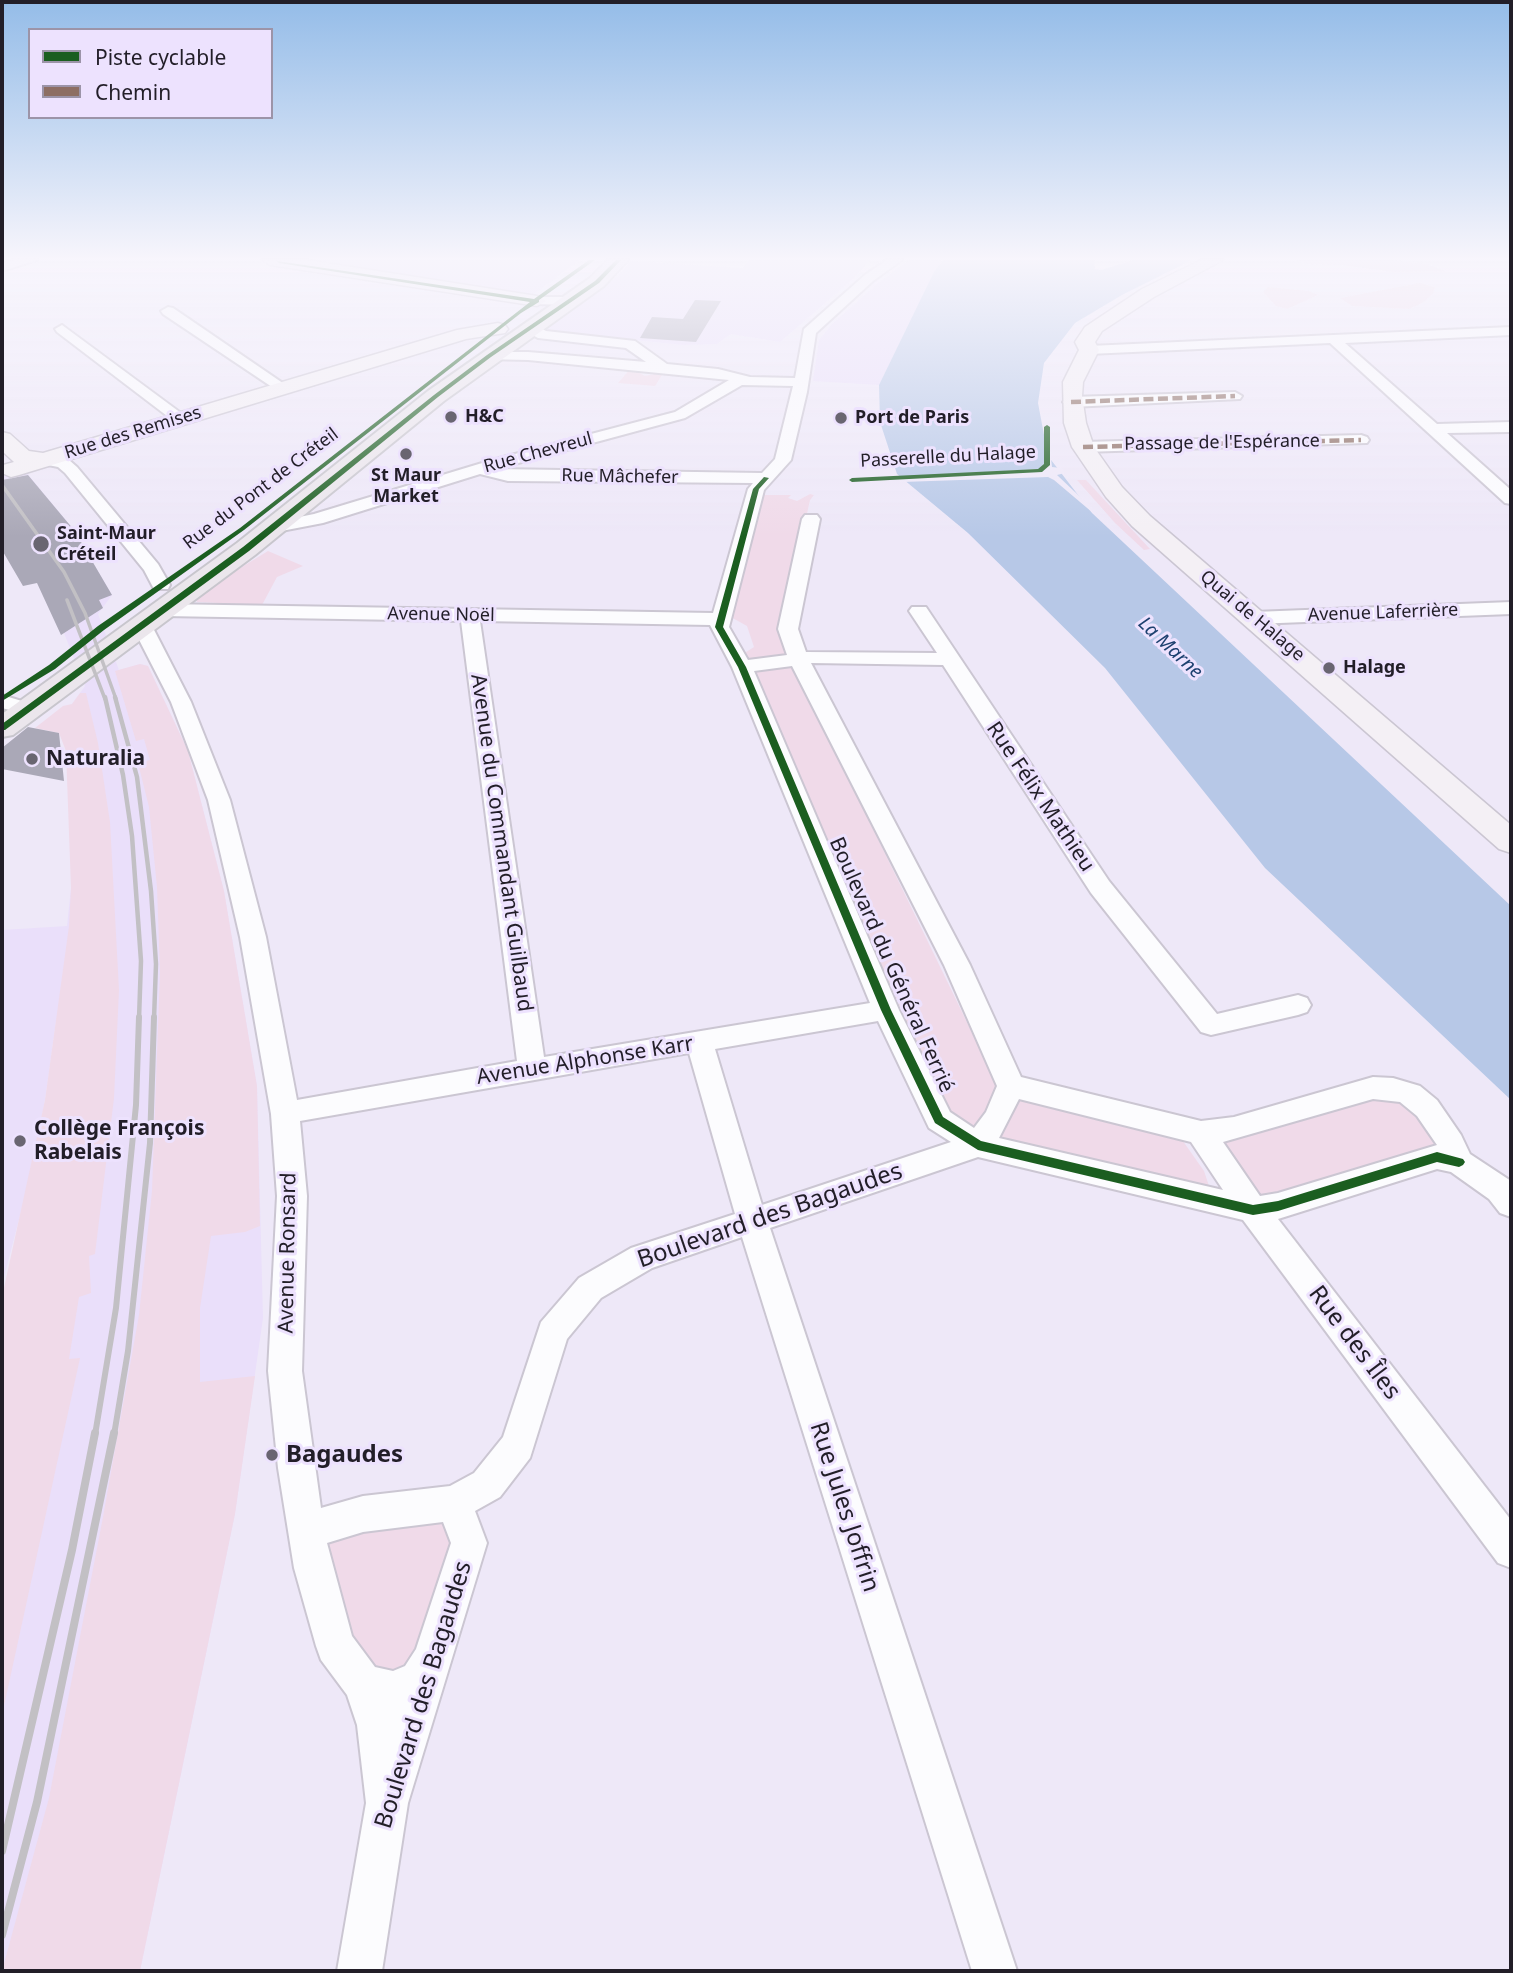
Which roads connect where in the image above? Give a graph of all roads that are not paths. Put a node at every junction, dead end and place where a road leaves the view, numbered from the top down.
1 (92, 352) edge
2 (229, 352) edge
3 (403, 352) edge
4 (468, 352) edge
5 (495, 352) edge
6 (641, 352) edge
7 (806, 352) edge
8 (1088, 352) edge
9 (1348, 352) edge
10 (489, 356) junction
11 (664, 369) junction
12 (745, 380) junction
13 (801, 382) junction
14 (283, 388) junction
15 (1235, 396) dead end
16 (1071, 402) junction
17 (180, 419) junction
18 (1511, 427) edge
19 (1434, 429) junction
20 (2, 439) edge
21 (1361, 440) dead end
22 (1083, 447) junction
23 (44, 460) junction
24 (11, 470) dead end
25 (475, 470) junction
26 (766, 478) junction
27 (1511, 499) edge
28 (811, 519) dead end
29 (271, 528) junction
30 (185, 569) junction
31 (212, 574) junction
32 (152, 605) junction
33 (1511, 608) edge
34 (919, 611) dead end
35 (470, 616) junction
36 (1254, 618) junction
37 (719, 619) junction
38 (799, 659) junction
39 (949, 659) junction
40 (742, 667) junction
41 (11, 703) edge
42 (2, 728) edge
43 (1511, 842) edge
44 (1298, 1005) dead end
45 (887, 1010) junction
46 (699, 1042) junction
47 (531, 1070) junction
48 (1011, 1084) junction
49 (285, 1114) junction
50 (1201, 1133) junction
51 (978, 1145) junction
52 (1459, 1162) junction
53 (1511, 1204) edge
54 (1252, 1210) junction
55 (752, 1221) junction
56 (454, 1503) junction
57 (307, 1531) junction
58 (1511, 1550) edge
59 (430, 1662) junction
60 (363, 1684) junction
61 (387, 1803) junction
62 (359, 1971) edge
63 (994, 1971) edge

1 - 17 street
2 - 14 street
3 - 14 street, Rue des Remises
4 - 30 main road, Rue du Pont de Créteil
5 - 10 main road, Rue du Pont de Créteil
6 - 11 street
7 - 13 street
8 - 16 street, Quai de Halage
9 - 19 street
10 - 11 street
10 - 29 main road, Rue du Pont de Créteil
11 - 12 street
12 - 13 street, Rue Chevreul
12 - 25 street, Rue Chevreul
13 - 26 street
14 - 17 street, Rue des Remises
15 - 16 street
16 - 22 street, Quai de Halage
17 - 23 street, Rue des Remises
18 - 19 street
19 - 27 street
20 - 23 street
21 - 22 street, Passage de l'Espérance
22 - 36 street, Quai de Halage
23 - 24 street, Rue des Remises
23 - 32 street
25 - 26 street, Rue Mâchefer
25 - 29 street, Rue Chevreul
26 - 37 street
28 - 38 street
29 - 31 main road, Rue du Pont de Créteil
30 - 31 main road
30 - 32 main road, Rue du Pont de Créteil
31 - 32 main road, Rue du Pont de Créteil
32 - 35 street, Avenue Noël
32 - 41 main road, Rue du Pont de Créteil
32 - 49 street, Avenue Ronsard
33 - 36 street, Avenue Laferrière
34 - 39 street
35 - 37 street, Avenue Noël
35 - 47 street, Avenue du Commandant Guilbaud
36 - 43 street, Quai de Halage
37 - 40 street, Boulevard du Général Ferrié
38 - 39 street
38 - 40 street
38 - 48 street
39 - 44 street, Rue Félix Mathieu
40 - 45 street, Boulevard du Général Ferrié
41 - 42 main road, Rue du Pont de Créteil
45 - 46 street, Avenue Alphonse Karr
45 - 51 street, Boulevard du Général Ferrié
46 - 47 street, Avenue Alphonse Karr
46 - 55 street, Rue Jules Joffrin
47 - 49 street, Avenue Alphonse Karr
48 - 50 street
48 - 51 street
49 - 57 street, Avenue Ronsard
50 - 52 street
50 - 54 street, Rue des Îles
51 - 54 street, Boulevard du Général Ferrié
51 - 55 street, Boulevard des Bagaudes
52 - 53 street
52 - 54 street, Boulevard du Général Ferrié
54 - 58 street, Rue des Îles
55 - 56 street, Boulevard des Bagaudes
55 - 63 street, Rue Jules Joffrin
56 - 57 street, Boulevard des Bagaudes
56 - 59 street, Boulevard des Bagaudes
57 - 60 street, Avenue Ronsard
59 - 60 street
59 - 61 street, Boulevard des Bagaudes
60 - 61 street, Avenue Ronsard
61 - 62 street, Boulevard des Bagaudes

